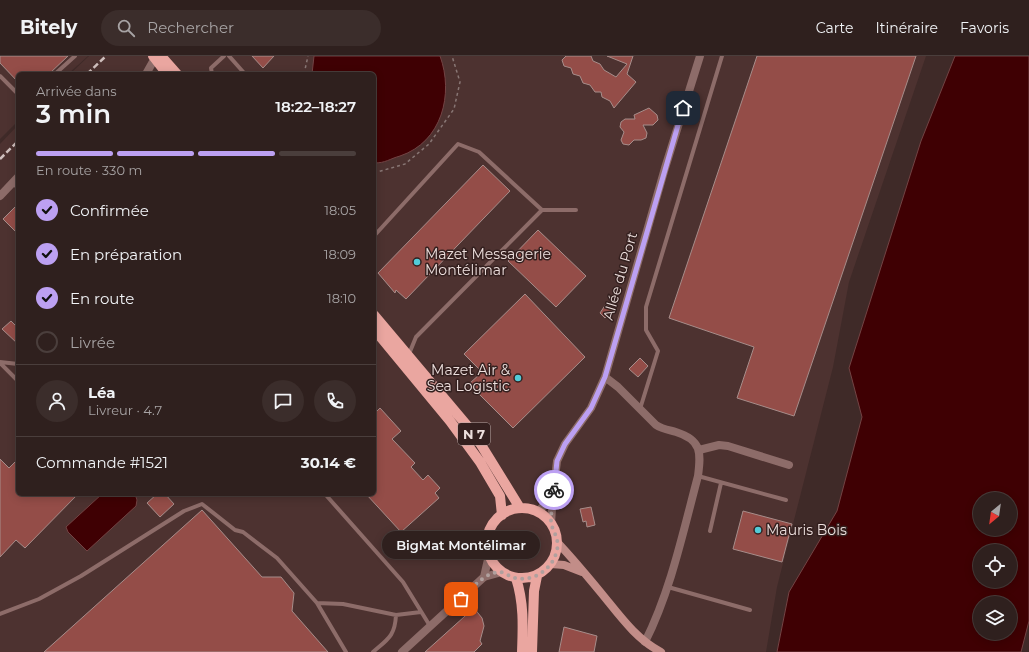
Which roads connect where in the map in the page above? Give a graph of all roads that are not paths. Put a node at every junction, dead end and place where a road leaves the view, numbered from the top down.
1 (75, 56) edge
2 (224, 56) edge
3 (229, 56) edge
4 (700, 56) edge
5 (722, 56) edge
6 (160, 58) edge
7 (57, 72) edge
8 (148, 72) edge
9 (166, 72) edge
10 (175, 72) edge
11 (212, 72) edge
12 (243, 72) edge
13 (0, 76) edge
14 (16, 92) edge
15 (16, 183) edge
16 (0, 196) edge
17 (542, 210) junction
18 (576, 210) dead end
19 (376, 234) edge
20 (376, 318) edge
21 (376, 331) edge
22 (404, 359) junction
23 (0, 362) edge
24 (16, 364) edge
25 (605, 377) junction
26 (16, 379) edge
27 (640, 409) junction
28 (699, 450) junction
29 (789, 465) dead end
30 (698, 476) junction
31 (722, 483) junction
32 (553, 495) junction
33 (327, 496) edge
34 (786, 500) dead end
35 (520, 508) junction
36 (538, 512) junction
37 (502, 514) junction
38 (551, 523) junction
39 (710, 531) dead end
40 (558, 543) junction
41 (489, 555) junction
42 (551, 564) junction
43 (502, 572) junction
44 (586, 575) junction
45 (537, 576) junction
46 (484, 577) junction
47 (516, 578) junction
48 (668, 587) junction
49 (317, 604) junction
50 (750, 610) dead end
51 (421, 612) junction
52 (0, 614) edge
53 (396, 615) junction
54 (430, 627) junction
55 (645, 642) junction
56 (346, 652) edge
57 (373, 652) edge
58 (402, 652) edge
59 (522, 652) edge
60 (532, 652) edge
61 (659, 652) edge

1 - 7 lane
2 - 11 lane
3 - 12 lane
4 - 25 street, Allée du Port
5 - 27 lane
6 - 8 street
6 - 9 main road
6 - 10 main road
13 - 14 lane
15 - 16 street
17 - 18 lane
17 - 19 lane
17 - 22 lane
20 - 22 main road, N 7
21 - 22 main road, N 7
22 - 35 main road, N 7
22 - 37 main road, N 7
23 - 24 lane
23 - 26 lane
25 - 27 street
25 - 32 street, Allée du Port
27 - 28 street
28 - 29 street
28 - 30 street
30 - 31 lane
30 - 48 street
31 - 34 lane
31 - 39 lane
32 - 36 street
32 - 38 street, Allée du Port
33 - 51 lane
35 - 36 main road
35 - 37 main road
36 - 38 main road
37 - 41 main road
38 - 40 main road
40 - 42 main road
40 - 44 street
41 - 43 main road
41 - 46 street
42 - 44 street
42 - 45 main road
43 - 46 street
43 - 47 main road
44 - 55 street
45 - 47 main road
45 - 60 main road
46 - 54 street
47 - 59 main road
48 - 50 lane
48 - 55 street
49 - 52 lane
49 - 53 lane
49 - 56 lane
51 - 53 lane
51 - 54 lane
53 - 57 lane
54 - 58 street
55 - 61 street

